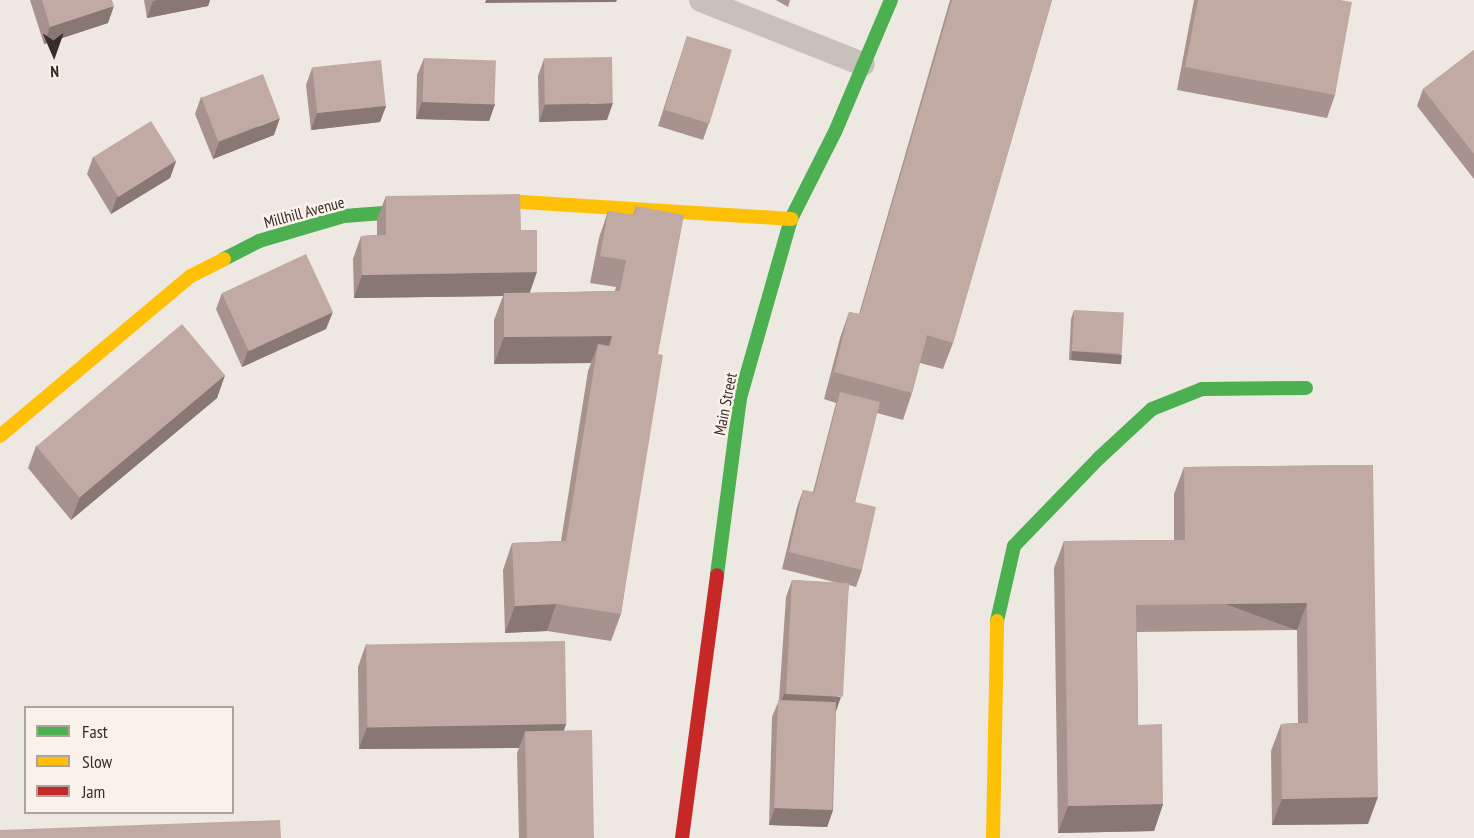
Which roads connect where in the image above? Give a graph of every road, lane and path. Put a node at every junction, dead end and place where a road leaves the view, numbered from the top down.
1 (701, 0) edge
2 (891, 0) edge
3 (863, 64) junction
4 (463, 207) edge
5 (439, 208) edge
6 (791, 219) junction
7 (1306, 388) dead end
8 (0, 436) edge
9 (682, 838) edge
10 (993, 838) edge

1 - 3 lane
2 - 3 street, Main Street
3 - 6 street, Main Street
4 - 6 street
5 - 8 street, Millhill Avenue
6 - 9 street, Main Street
7 - 10 street

